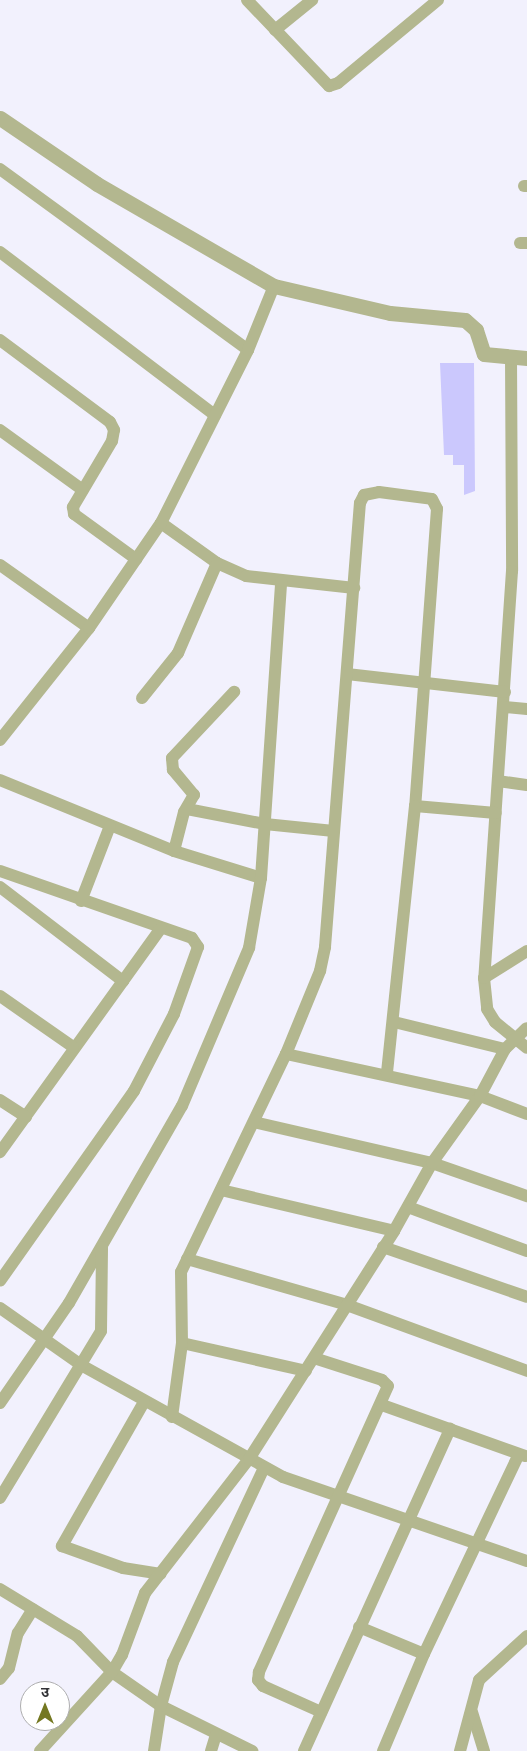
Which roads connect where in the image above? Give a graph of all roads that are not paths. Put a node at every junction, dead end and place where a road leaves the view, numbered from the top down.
1 (247, 0) edge
2 (312, 0) edge
3 (438, 0) edge
4 (275, 30) junction
5 (0, 118) edge
6 (0, 170) edge
7 (0, 252) edge
8 (274, 286) junction
9 (0, 340) edge
10 (248, 350) junction
11 (511, 357) junction
12 (527, 358) edge
13 (215, 415) junction
14 (0, 430) edge
15 (83, 490) junction
16 (161, 523) junction
17 (136, 559) junction
18 (217, 563) junction
19 (0, 565) edge
20 (282, 582) junction
21 (354, 588) junction
22 (88, 628) junction
23 (347, 674) junction
24 (424, 683) junction
25 (234, 692) dead end
26 (506, 692) junction
27 (142, 698) dead end
28 (504, 707) junction
29 (527, 708) edge
30 (0, 718) edge
31 (11, 725) junction
32 (0, 740) edge
33 (0, 780) edge
34 (498, 781) junction
35 (527, 785) edge
36 (415, 806) junction
37 (187, 809) junction
38 (496, 813) junction
39 (265, 824) junction
40 (110, 826) junction
41 (334, 831) junction
42 (174, 851) junction
43 (0, 871) edge
44 (262, 878) junction
45 (0, 887) edge
46 (82, 900) junction
47 (161, 928) junction
48 (527, 951) edge
49 (484, 978) junction
50 (123, 981) junction
51 (1, 998) edge
52 (394, 1022) junction
53 (527, 1028) edge
54 (509, 1044) junction
55 (73, 1048) junction
56 (527, 1048) edge
57 (286, 1054) junction
58 (387, 1074) junction
59 (480, 1096) junction
60 (0, 1100) edge
61 (527, 1114) edge
62 (26, 1117) junction
63 (254, 1122) junction
64 (0, 1152) edge
65 (432, 1163) junction
66 (221, 1190) junction
67 (527, 1196) edge
68 (408, 1207) junction
69 (394, 1232) junction
70 (102, 1247) junction
71 (383, 1247) junction
72 (527, 1251) edge
73 (187, 1259) junction
74 (0, 1281) edge
75 (527, 1297) edge
76 (347, 1305) junction
77 (0, 1308) edge
78 (43, 1339) junction
79 (182, 1344) junction
80 (314, 1358) junction
81 (82, 1366) junction
82 (527, 1370) edge
83 (306, 1371) junction
84 (144, 1402) junction
85 (0, 1403) edge
86 (382, 1405) junction
87 (172, 1417) junction
88 (450, 1429) junction
89 (523, 1455) edge
90 (249, 1458) junction
91 (264, 1468) junction
92 (337, 1496) junction
93 (0, 1498) edge
94 (408, 1520) junction
95 (477, 1542) junction
96 (527, 1561) edge
97 (162, 1574) junction
98 (0, 1589) edge
99 (33, 1609) junction
100 (359, 1627) junction
101 (527, 1636) edge
102 (424, 1654) junction
103 (112, 1672) junction
104 (0, 1679) edge
105 (161, 1706) junction
106 (321, 1712) junction
107 (472, 1712) junction
108 (216, 1735) junction
109 (40, 1751) edge
110 (154, 1751) edge
111 (211, 1751) edge
112 (252, 1751) edge
113 (304, 1751) edge
114 (383, 1751) edge
115 (460, 1751) edge
116 (484, 1751) edge

1 - 4 street
2 - 4 street
3 - 4 street
5 - 8 street
6 - 10 street
7 - 13 street
8 - 10 street
8 - 11 street
9 - 15 street
10 - 13 street
11 - 12 street
11 - 26 street
13 - 16 street
14 - 15 street
15 - 17 street
16 - 17 street
16 - 18 street
17 - 22 street
18 - 20 street
18 - 27 street
19 - 22 street
20 - 21 street
20 - 39 street
21 - 23 street
21 - 24 street
22 - 31 street
23 - 24 street
23 - 41 street
24 - 26 street
24 - 36 street
25 - 37 street
26 - 28 street
28 - 29 street
28 - 34 street
30 - 31 street
31 - 32 street
33 - 40 street
34 - 35 street
34 - 38 street
36 - 38 street
36 - 52 street
37 - 39 street
37 - 42 street
38 - 49 street
39 - 41 street
39 - 44 street
40 - 42 street
40 - 46 street
41 - 57 street
42 - 44 street
43 - 46 street
44 - 70 street
45 - 50 street
46 - 47 street
47 - 50 street
47 - 74 street
48 - 49 street
49 - 54 street
50 - 55 street
51 - 55 street
52 - 54 street
52 - 58 street
53 - 54 street
54 - 56 street
54 - 59 street
55 - 62 street
57 - 58 street
57 - 63 street
58 - 59 street
59 - 61 street
59 - 65 street
60 - 62 street
62 - 64 street
63 - 65 street
63 - 66 street
65 - 67 street
65 - 68 street
66 - 69 street
66 - 73 street
68 - 69 street
68 - 72 street
69 - 71 street
70 - 78 street
70 - 81 street
71 - 75 street
71 - 76 street
73 - 76 street
73 - 79 street
76 - 80 street
76 - 82 street
77 - 78 street
78 - 81 street
78 - 85 street
79 - 83 street
79 - 87 street
80 - 83 street
80 - 86 street
81 - 84 street
81 - 93 street
83 - 90 street
84 - 87 street
84 - 97 street
86 - 88 street
86 - 92 street
87 - 90 street
88 - 89 street
88 - 94 street
89 - 95 street
90 - 91 street
90 - 97 street
91 - 92 street
91 - 105 street
92 - 94 street
92 - 106 street
94 - 95 street
94 - 100 street
95 - 96 street
95 - 102 street
97 - 103 street
98 - 99 street
99 - 103 street
99 - 104 street
100 - 102 street
100 - 106 street
101 - 107 street
102 - 114 street
103 - 105 street
103 - 109 street
105 - 108 street
105 - 110 street
106 - 113 street
107 - 115 street
107 - 116 street
108 - 111 street
108 - 112 street

